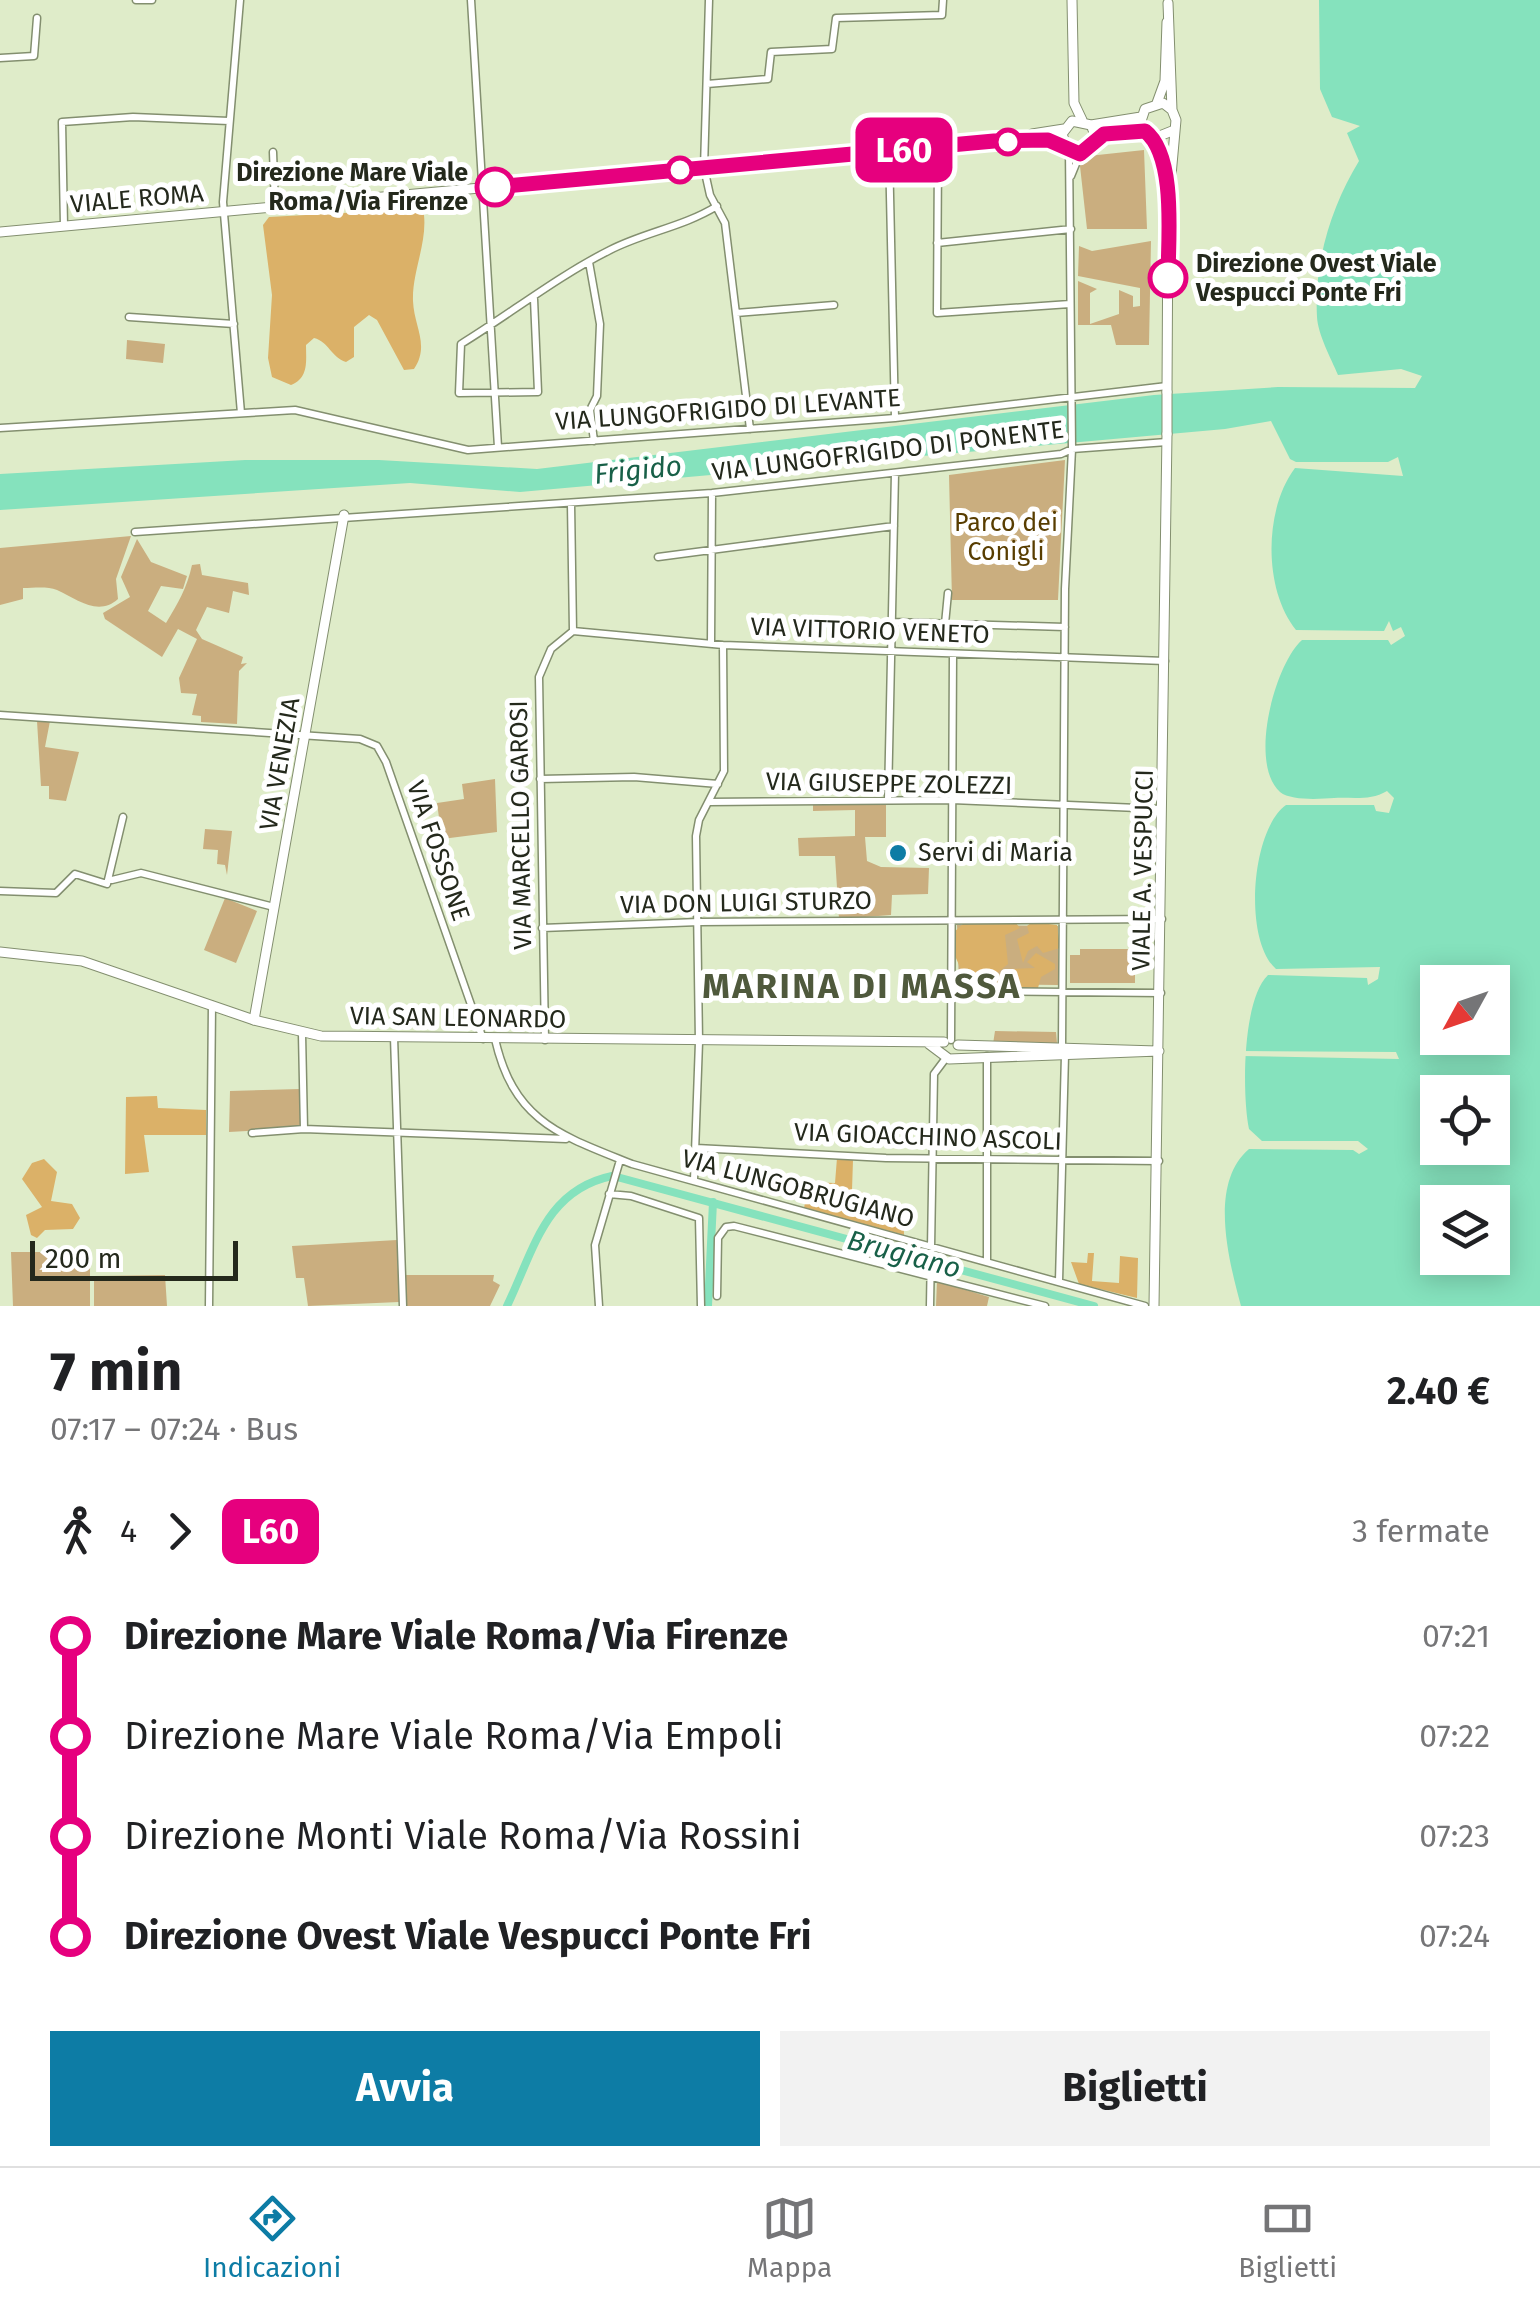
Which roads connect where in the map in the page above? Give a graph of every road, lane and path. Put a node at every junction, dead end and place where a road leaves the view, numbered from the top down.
1 (136, 0) edge
2 (152, 0) edge
3 (240, 0) edge
4 (471, 0) edge
5 (709, 0) edge
6 (943, 0) edge
7 (1072, 0) edge
8 (1168, 2) edge
9 (37, 18) dead end
10 (0, 58) edge
11 (707, 84) junction
12 (1158, 102) junction
13 (1172, 110) junction
14 (1141, 117) junction
15 (229, 121) junction
16 (1077, 124) junction
17 (1172, 130) junction
18 (1148, 134) junction
19 (1096, 137) junction
20 (994, 141) junction
21 (1066, 148) junction
22 (889, 151) junction
23 (273, 152) dead end
24 (938, 154) dead end
25 (1080, 154) junction
26 (704, 168) junction
27 (482, 188) junction
28 (1069, 188) junction
29 (275, 206) junction
30 (717, 206) junction
31 (1168, 209) junction
32 (224, 212) junction
33 (64, 226) junction
34 (1071, 229) junction
35 (0, 232) edge
36 (937, 242) junction
37 (589, 262) junction
38 (534, 299) junction
39 (1070, 304) junction
40 (834, 305) dead end
41 (736, 313) junction
42 (129, 317) dead end
43 (234, 324) junction
44 (490, 330) junction
45 (1167, 389) junction
46 (496, 394) junction
47 (1070, 401) junction
48 (241, 413) junction
49 (895, 418) junction
50 (0, 428) edge
51 (750, 430) junction
52 (1167, 438) junction
53 (594, 442) junction
54 (1072, 446) junction
55 (498, 447) junction
56 (895, 473) junction
57 (712, 493) junction
58 (570, 504) junction
59 (344, 516) junction
60 (894, 526) junction
61 (135, 532) dead end
62 (712, 550) junction
63 (658, 557) dead end
64 (948, 593) dead end
65 (893, 622) junction
66 (945, 624) junction
67 (1065, 627) junction
68 (573, 631) junction
69 (710, 643) junction
70 (723, 646) junction
71 (891, 652) junction
72 (953, 654) junction
73 (1066, 658) junction
74 (1166, 662) junction
75 (0, 714) edge
76 (306, 734) junction
77 (540, 779) junction
78 (718, 784) junction
79 (888, 800) junction
80 (952, 800) junction
81 (708, 802) junction
82 (1068, 807) junction
83 (1164, 809) junction
84 (123, 817) dead end
85 (110, 882) junction
86 (0, 891) edge
87 (274, 907) junction
88 (1066, 918) junction
89 (951, 919) junction
90 (1163, 919) junction
91 (699, 922) junction
92 (542, 928) junction
93 (0, 952) edge
94 (953, 990) junction
95 (1063, 991) junction
96 (1161, 992) junction
97 (212, 1005) junction
98 (254, 1020) junction
99 (302, 1034) junction
100 (394, 1038) junction
101 (483, 1038) junction
102 (496, 1039) junction
103 (545, 1040) junction
104 (699, 1042) junction
105 (949, 1049) junction
106 (1064, 1050) junction
107 (1160, 1051) junction
108 (987, 1054) junction
109 (304, 1129) junction
110 (395, 1132) junction
111 (252, 1133) dead end
112 (567, 1139) junction
113 (696, 1148) junction
114 (933, 1158) junction
115 (989, 1160) junction
116 (1159, 1161) junction
117 (1060, 1162) junction
118 (619, 1163) junction
119 (694, 1180) junction
120 (610, 1190) junction
121 (931, 1248) junction
122 (988, 1262) junction
123 (931, 1274) junction
124 (1059, 1281) junction
125 (716, 1296) dead end
126 (208, 1306) edge
127 (403, 1306) edge
128 (599, 1306) edge
129 (700, 1306) edge
130 (930, 1306) edge
131 (1045, 1306) edge
132 (1144, 1306) edge
133 (1154, 1306) edge

1 - 2 street
3 - 15 street
4 - 27 street
5 - 11 street
6 - 11 street
7 - 16 main road
8 - 12 main road
8 - 13 main road
9 - 10 street
11 - 26 street
12 - 13 main road
12 - 14 main road
13 - 17 main road
14 - 16 main road, VIALE ROMA
14 - 18 main road
15 - 32 street
15 - 33 street
16 - 19 main road
16 - 20 main road, VIALE ROMA
16 - 21 main road
17 - 18 main road
17 - 31 main road
18 - 19 main road
18 - 31 main road
19 - 25 main road
20 - 21 main road, VIALE ROMA
20 - 22 main road, VIALE ROMA
21 - 25 main road, VIALE ROMA
21 - 28 street
22 - 26 main road, VIALE ROMA
22 - 49 street
23 - 29 street
24 - 36 street
25 - 28 street
26 - 27 main road, VIALE ROMA
26 - 30 street
27 - 29 main road, VIALE ROMA
27 - 44 street
28 - 34 street
29 - 32 main road, VIALE ROMA
30 - 37 street
30 - 41 street
31 - 45 main road, VIALE A. VESPUCCI
32 - 33 main road, VIALE ROMA
32 - 43 street
33 - 35 main road, VIALE ROMA
34 - 36 street
34 - 39 street
36 - 39 street
37 - 38 street
37 - 53 street
38 - 44 street
38 - 46 street
39 - 47 street
40 - 41 street
41 - 51 street
42 - 43 street
43 - 48 street
44 - 46 street
44 - 46 street
45 - 47 street, VIA LUNGOFRIGIDO DI LEVANTE
45 - 52 main road, VIALE A. VESPUCCI
46 - 55 street
47 - 49 street, VIA LUNGOFRIGIDO DI LEVANTE
47 - 54 street
48 - 50 street, VIA LUNGOFRIGIDO DI LEVANTE
48 - 55 street, VIA LUNGOFRIGIDO DI LEVANTE
49 - 51 street, VIA LUNGOFRIGIDO DI LEVANTE
51 - 53 street, VIA LUNGOFRIGIDO DI LEVANTE
52 - 54 street, VIA LUNGOFRIGIDO DI PONENTE
52 - 74 main road, VIALE A. VESPUCCI
53 - 55 street, VIA LUNGOFRIGIDO DI LEVANTE
54 - 56 street, VIA LUNGOFRIGIDO DI PONENTE
54 - 67 street
56 - 57 street, VIA LUNGOFRIGIDO DI PONENTE
56 - 60 street
57 - 58 street, VIA LUNGOFRIGIDO DI PONENTE
57 - 62 street
58 - 59 street, VIA LUNGOFRIGIDO DI PONENTE
58 - 68 street
59 - 61 street, VIA LUNGOFRIGIDO DI PONENTE
59 - 76 main road, VIA VENEZIA
60 - 62 street
60 - 65 street
62 - 63 street
62 - 69 street
64 - 66 street
65 - 66 street
65 - 71 street
66 - 67 street
67 - 73 street
68 - 69 street, VIA VITTORIO VENETO
68 - 77 street, VIA MARCELLO GAROSI
69 - 70 street, VIA VITTORIO VENETO
70 - 71 street, VIA VITTORIO VENETO
70 - 78 street
71 - 72 street, VIA VITTORIO VENETO
71 - 79 street
72 - 73 street, VIA VITTORIO VENETO
72 - 80 street
73 - 74 street, VIA VITTORIO VENETO
73 - 82 street
74 - 83 main road, VIALE A. VESPUCCI
75 - 76 street, VIA FOSSONE
76 - 87 main road, VIA VENEZIA
76 - 101 street, VIA FOSSONE
77 - 78 street
77 - 92 street, VIA MARCELLO GAROSI
78 - 81 street
79 - 80 street, VIA GIUSEPPE ZOLEZZI
79 - 81 street, VIA GIUSEPPE ZOLEZZI
80 - 82 street, VIA GIUSEPPE ZOLEZZI
80 - 89 street
81 - 91 street
82 - 83 street, VIA GIUSEPPE ZOLEZZI
82 - 88 street
83 - 90 main road, VIALE A. VESPUCCI
84 - 85 street
85 - 86 street
85 - 87 street
87 - 98 main road, VIA VENEZIA
88 - 89 street, VIA DON LUIGI STURZO
88 - 90 street, VIA DON LUIGI STURZO
88 - 95 street
89 - 91 street, VIA DON LUIGI STURZO
89 - 94 street
90 - 96 main road, VIALE A. VESPUCCI
91 - 92 street, VIA DON LUIGI STURZO
91 - 104 street
92 - 103 street, VIA MARCELLO GAROSI
93 - 97 main road, VIA SAN LEONARDO
94 - 95 street
94 - 105 street
95 - 96 street
95 - 106 street
96 - 107 main road, VIALE A. VESPUCCI
97 - 98 main road, VIA SAN LEONARDO
97 - 126 street
98 - 99 main road, VIA SAN LEONARDO
99 - 100 main road, VIA SAN LEONARDO
99 - 109 street
100 - 101 main road, VIA SAN LEONARDO
100 - 110 street
101 - 102 main road, VIA SAN LEONARDO
102 - 103 main road, VIA SAN LEONARDO
102 - 112 street, VIA LUNGOBRUGIANO
103 - 104 main road, VIA SAN LEONARDO
104 - 105 main road, VIA SAN LEONARDO
104 - 113 street
105 - 106 main road
105 - 108 main road
105 - 114 street
106 - 107 main road
106 - 108 main road
106 - 117 street
107 - 116 main road, VIALE A. VESPUCCI
108 - 115 street
109 - 110 street
109 - 111 street
110 - 112 street
110 - 127 street
112 - 118 street, VIA LUNGOBRUGIANO
113 - 114 street, VIA GIOACCHINO ASCOLI
113 - 119 street
114 - 115 street, VIA GIOACCHINO ASCOLI
114 - 121 street
115 - 117 street, VIA GIOACCHINO ASCOLI
115 - 122 street
116 - 117 street, VIA GIOACCHINO ASCOLI
116 - 133 main road, VIALE A. VESPUCCI
117 - 124 street
118 - 119 street, VIA LUNGOBRUGIANO
118 - 120 street
119 - 121 street, VIA LUNGOBRUGIANO
120 - 128 street
120 - 129 street
121 - 122 street, VIA LUNGOBRUGIANO
121 - 123 street
122 - 124 street, VIA LUNGOBRUGIANO
123 - 125 street
123 - 130 street
123 - 131 street
124 - 132 street, VIA LUNGOBRUGIANO

